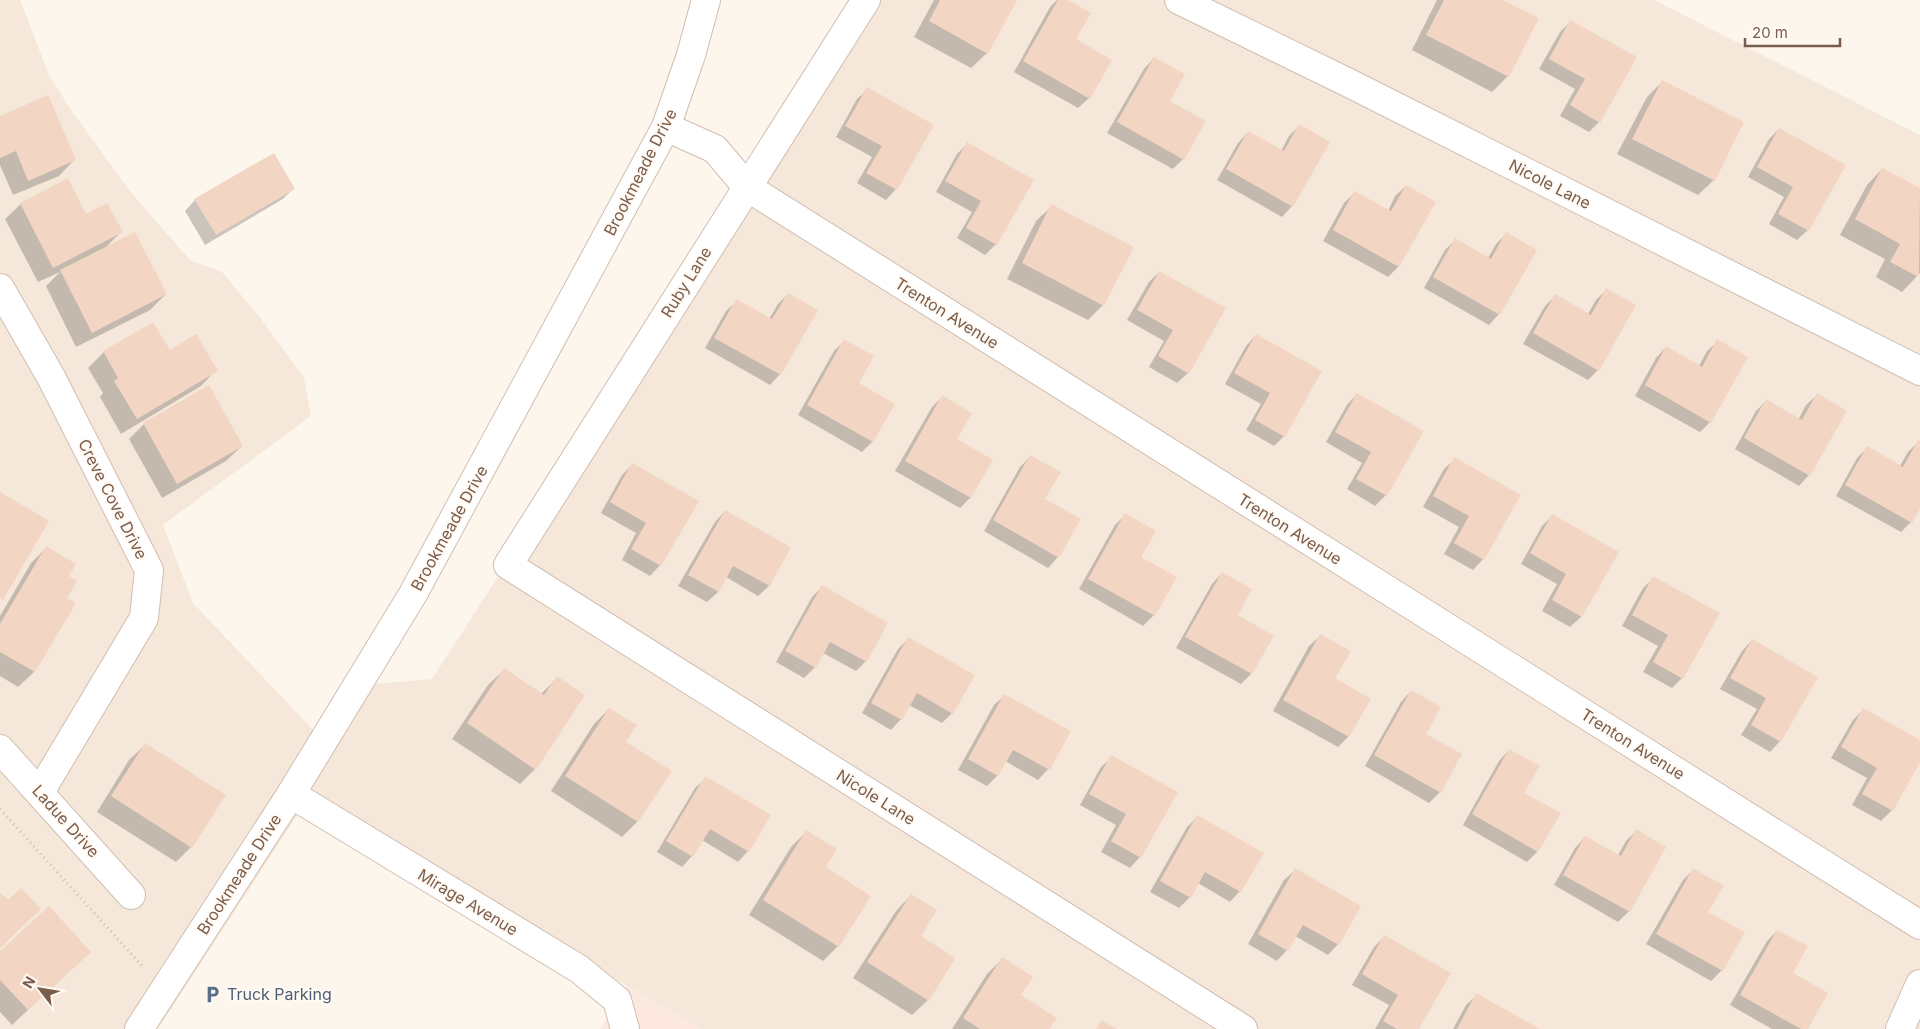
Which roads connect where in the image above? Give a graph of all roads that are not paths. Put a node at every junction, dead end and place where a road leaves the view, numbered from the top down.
1 (706, 0) edge
2 (866, 0) edge
3 (1179, 0) edge
4 (666, 127) junction
5 (746, 187) junction
6 (0, 288) edge
7 (1920, 371) edge
8 (508, 565) joint
9 (0, 749) edge
10 (40, 792) junction
11 (291, 794) junction
12 (131, 895) dead end
13 (1920, 925) edge
14 (1920, 984) edge
15 (138, 1029) edge
16 (626, 1029) edge
17 (1243, 1029) edge
18 (1900, 1029) edge

1 - 4 street, Brookmeade Drive
2 - 5 street, Ruby Lane
3 - 7 street, Nicole Lane
4 - 5 street, Trenton Avenue
4 - 11 street, Brookmeade Drive
5 - 8 street, Ruby Lane
5 - 13 street, Trenton Avenue
6 - 10 street, Creve Cove Drive
8 - 17 street, Nicole Lane
9 - 10 street, Ladue Drive
10 - 12 street, Ladue Drive
11 - 15 street, Brookmeade Drive
11 - 16 street, Mirage Avenue
14 - 18 street

